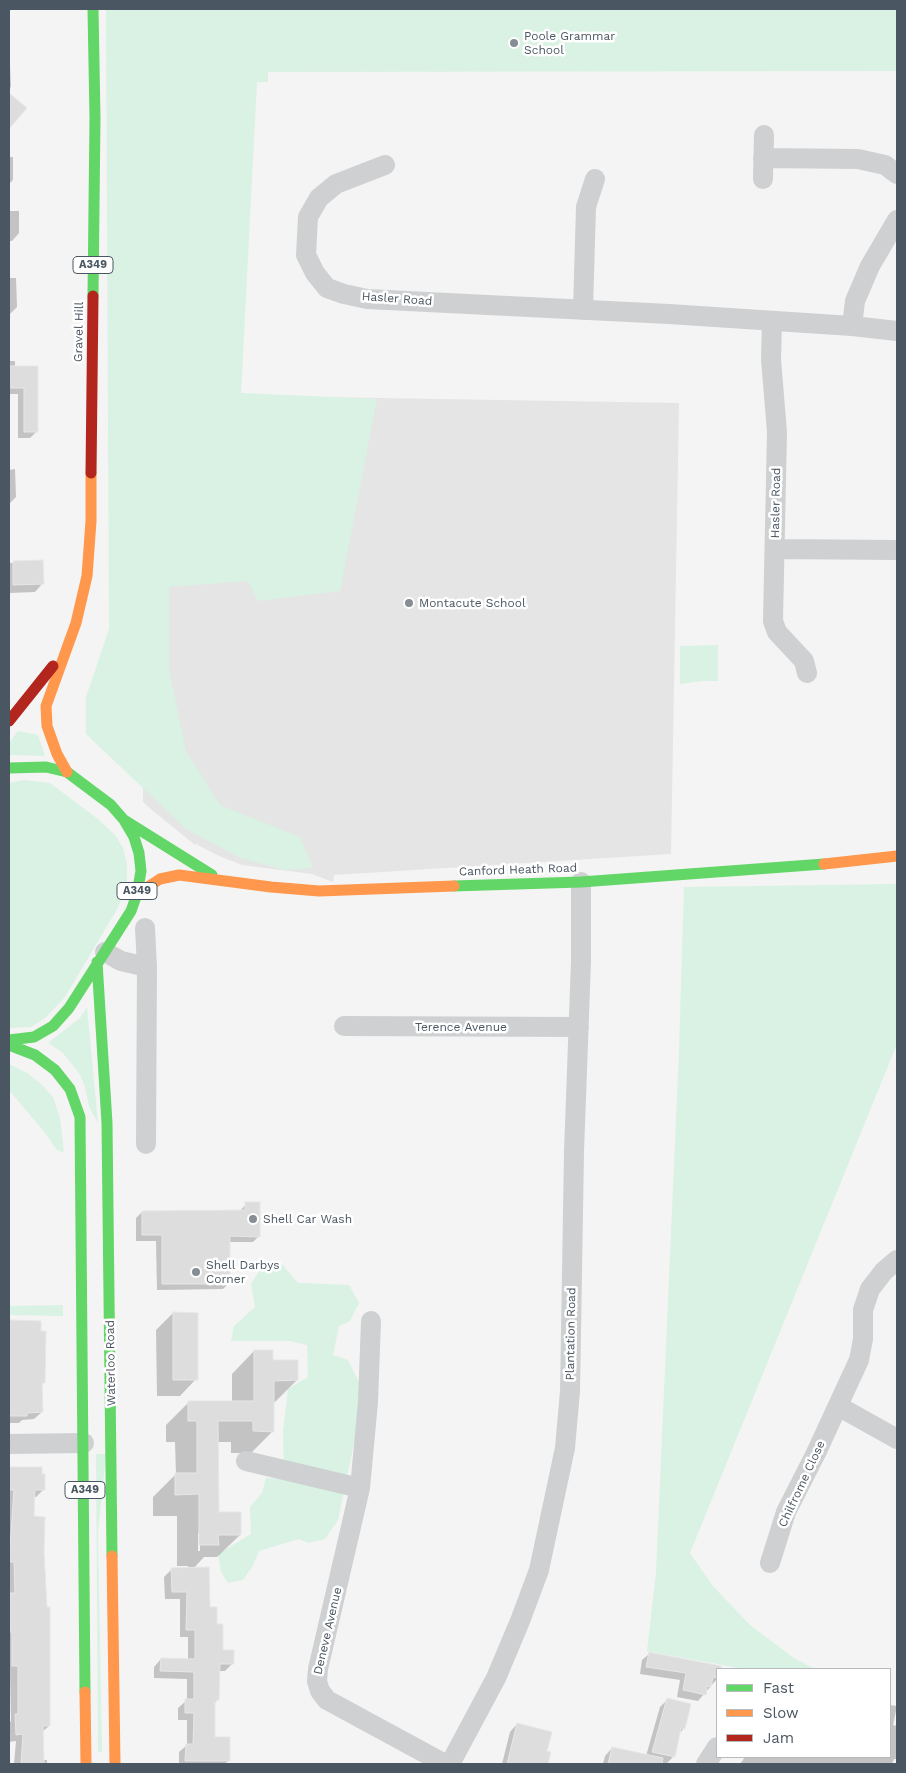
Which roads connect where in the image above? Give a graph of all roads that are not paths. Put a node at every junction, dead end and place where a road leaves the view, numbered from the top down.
1 (93, 9) edge
2 (764, 135) dead end
3 (763, 158) junction
4 (384, 165) dead end
5 (897, 174) edge
6 (595, 179) dead end
7 (763, 179) dead end
8 (897, 220) edge
9 (582, 310) junction
10 (772, 321) junction
11 (852, 326) junction
12 (897, 331) edge
13 (775, 549) junction
14 (897, 550) edge
15 (65, 652) junction
16 (807, 673) dead end
17 (9, 722) edge
18 (9, 768) edge
19 (67, 772) junction
20 (124, 820) junction
21 (873, 848) dead end
22 (897, 856) edge
23 (818, 865) junction
24 (220, 880) junction
25 (581, 882) junction
26 (137, 894) junction
27 (145, 928) dead end
28 (101, 957) junction
29 (147, 968) junction
30 (344, 1026) dead end
31 (579, 1027) junction
32 (9, 1040) edge
33 (9, 1045) edge
34 (146, 1144) dead end
35 (897, 1260) edge
36 (371, 1321) dead end
37 (838, 1406) junction
38 (897, 1439) edge
39 (84, 1443) junction
40 (9, 1444) edge
41 (246, 1461) dead end
42 (360, 1488) junction
43 (770, 1563) dead end
44 (716, 1749) edge
45 (86, 1764) edge
46 (115, 1764) edge
47 (444, 1764) edge
48 (450, 1764) edge
49 (706, 1764) edge

1 - 15 main road, Gravel Hill / A349
2 - 3 street
3 - 5 street
3 - 7 street
4 - 9 street, Hasler Road
6 - 9 street
8 - 11 street
9 - 10 street, Hasler Road
10 - 11 street, Hasler Road
10 - 13 street, Hasler Road
11 - 12 street, Hasler Road
13 - 14 street
13 - 16 street, Hasler Road
15 - 17 main road, Gravel Hill / A349
15 - 19 main road, Gravel Hill / A349
18 - 19 main road, A349
19 - 20 main road, A349
20 - 24 main road, Canford Heath Road
20 - 26 main road, A349
21 - 23 main road, Canford Heath Road
22 - 23 main road, Canford Heath Road
23 - 25 main road, Canford Heath Road
24 - 25 main road, Canford Heath Road
24 - 26 main road, Canford Heath Road
25 - 31 street, Plantation Road
26 - 28 main road, A349
27 - 29 street
28 - 29 street
28 - 32 main road, A349
28 - 46 main road, Waterloo Road / A349
29 - 34 street
30 - 31 street, Terence Avenue
31 - 48 street, Plantation Road
33 - 39 main road, A349
35 - 37 street, Chilfrome Close
36 - 42 street, Deneve Avenue
37 - 38 street
37 - 43 street, Chilfrome Close
39 - 40 street
39 - 45 main road, A349
41 - 42 street
42 - 47 street, Deneve Avenue
44 - 49 street

